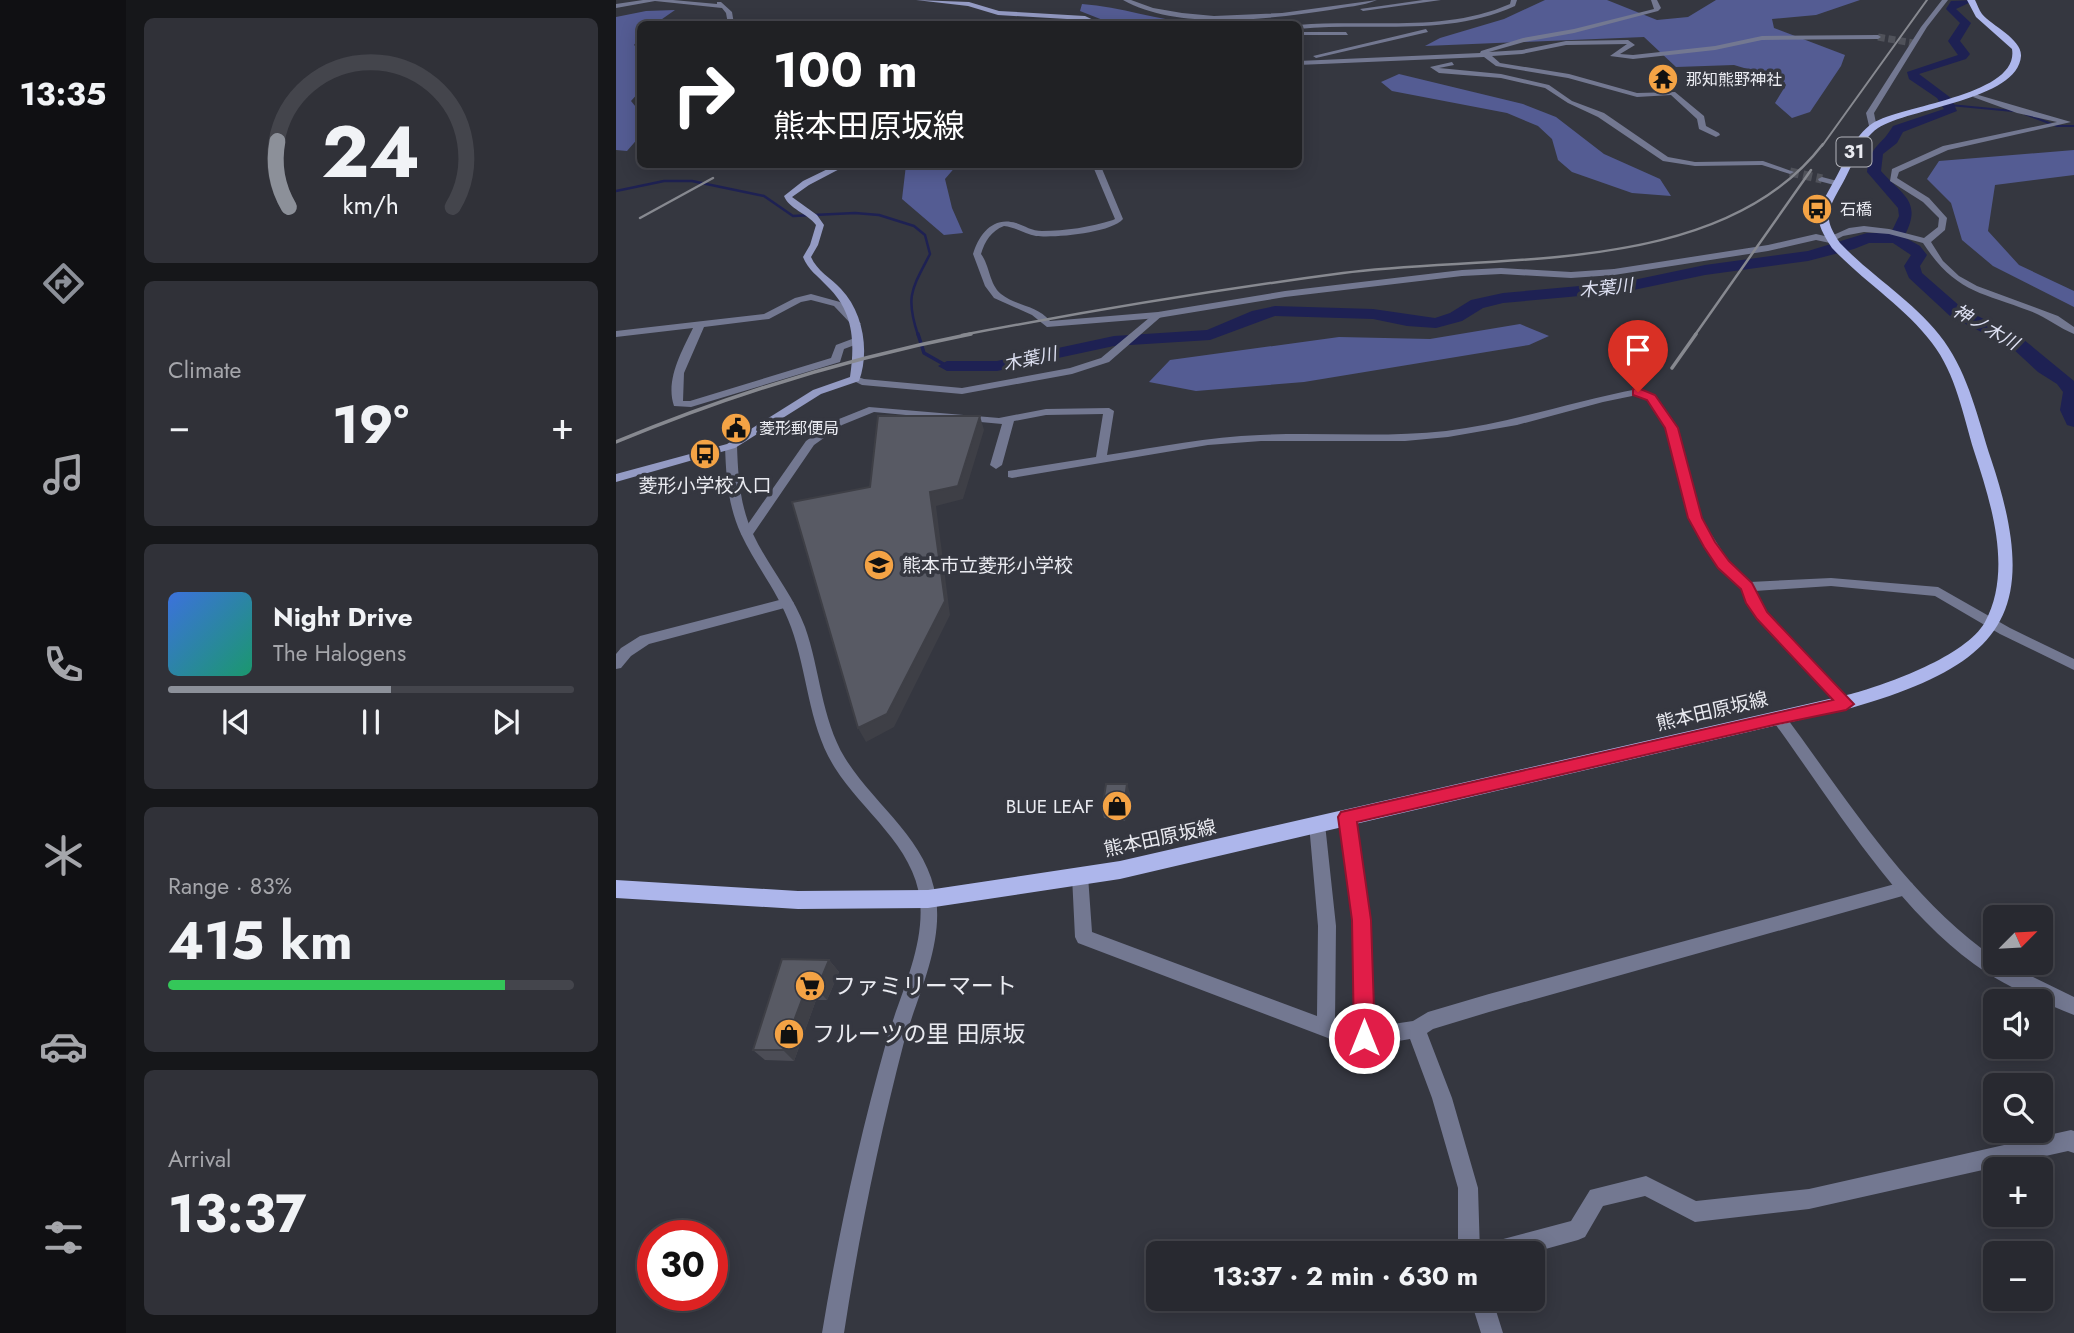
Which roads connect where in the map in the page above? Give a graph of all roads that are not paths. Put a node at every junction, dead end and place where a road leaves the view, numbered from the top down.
1 (655, 0) edge
2 (714, 0) edge
3 (919, 0) edge
4 (1127, 0) edge
5 (1374, 0) edge
6 (1436, 0) edge
7 (1514, 0) edge
8 (1654, 0) edge
9 (1945, 0) edge
10 (1971, 2) edge
11 (616, 6) edge
12 (725, 7) junction
13 (1279, 15) junction
14 (1334, 18) junction
15 (1461, 20) junction
16 (730, 21) edge
17 (1092, 21) edge
18 (1325, 23) junction
19 (1389, 25) junction
20 (1302, 26) edge
21 (1302, 34) edge
22 (1351, 34) dead end
23 (1374, 34) dead end
24 (1409, 34) junction
25 (1878, 37) tunnel mouth
26 (1485, 53) junction
27 (1302, 60) edge
28 (1302, 61) edge
29 (1492, 61) junction
30 (1975, 96) junction
31 (2070, 122) edge
32 (1873, 128) junction
33 (1716, 135) dead end
34 (837, 168) edge
35 (1098, 168) edge
36 (1790, 172) tunnel mouth
37 (1822, 179) tunnel mouth
38 (1838, 184) junction
39 (1926, 240) junction
40 (1836, 247) junction
41 (1157, 315) junction
42 (856, 324) junction
43 (700, 325) junction
44 (2074, 331) edge
45 (616, 334) edge
46 (856, 341) junction
47 (855, 379) junction
48 (1009, 419) junction
49 (730, 446) junction
50 (1101, 459) junction
51 (996, 465) dead end
52 (1012, 474) dead end
53 (616, 478) edge
54 (747, 534) junction
55 (1747, 587) junction
56 (787, 603) junction
57 (1992, 624) junction
58 (616, 664) edge
59 (2074, 665) edge
60 (1846, 704) junction
61 (1778, 717) junction
62 (1347, 817) junction
63 (1317, 824) junction
64 (1080, 876) junction
65 (1906, 888) junction
66 (616, 889) edge
67 (928, 899) junction
68 (2074, 1006) edge
69 (1326, 1028) junction
70 (1416, 1029) junction
71 (1364, 1038) junction
72 (2074, 1143) edge
73 (1469, 1241) edge
74 (1537, 1241) edge
75 (1485, 1311) edge
76 (833, 1333) edge
77 (1492, 1333) edge

1 - 11 street
1 - 12 street
2 - 12 street
3 - 17 main road
4 - 13 street
5 - 13 street
6 - 13 street
7 - 15 street
8 - 26 street
9 - 32 street
10 - 30 main road, 31
12 - 16 street
13 - 14 street
14 - 18 street
14 - 19 street
15 - 19 street
15 - 24 street
18 - 19 street
18 - 20 street
21 - 22 street
23 - 24 street
24 - 27 street
25 - 26 street
26 - 28 street
26 - 29 street
29 - 33 street
29 - 36 street
30 - 31 street
30 - 32 main road, 31
31 - 39 street
32 - 38 main road, 31
34 - 42 main road
35 - 41 street
37 - 38 street
38 - 40 main road, 31
39 - 40 street
39 - 44 street
40 - 41 street
40 - 57 main road, 熊本田原坂線
41 - 47 street
42 - 43 street
42 - 46 main road
43 - 45 street
43 - 46 street
46 - 47 main road
47 - 49 main road
48 - 50 street
48 - 51 street
48 - 54 street
49 - 53 main road
49 - 54 street
50 - 52 street
50 - 55 street
54 - 56 street
55 - 57 street
55 - 60 street
56 - 58 street
56 - 67 street
57 - 59 street
57 - 60 main road, 熊本田原坂線
60 - 61 main road, 熊本田原坂線
61 - 62 main road, 熊本田原坂線
61 - 65 street
62 - 63 main road, 熊本田原坂線
62 - 71 street
63 - 64 main road, 熊本田原坂線
63 - 69 street
64 - 67 main road, 熊本田原坂線
64 - 69 street
65 - 68 street
65 - 70 street
66 - 67 main road, 熊本田原坂線
67 - 76 street
69 - 71 street
70 - 71 street
70 - 73 street
72 - 74 street
75 - 77 street

